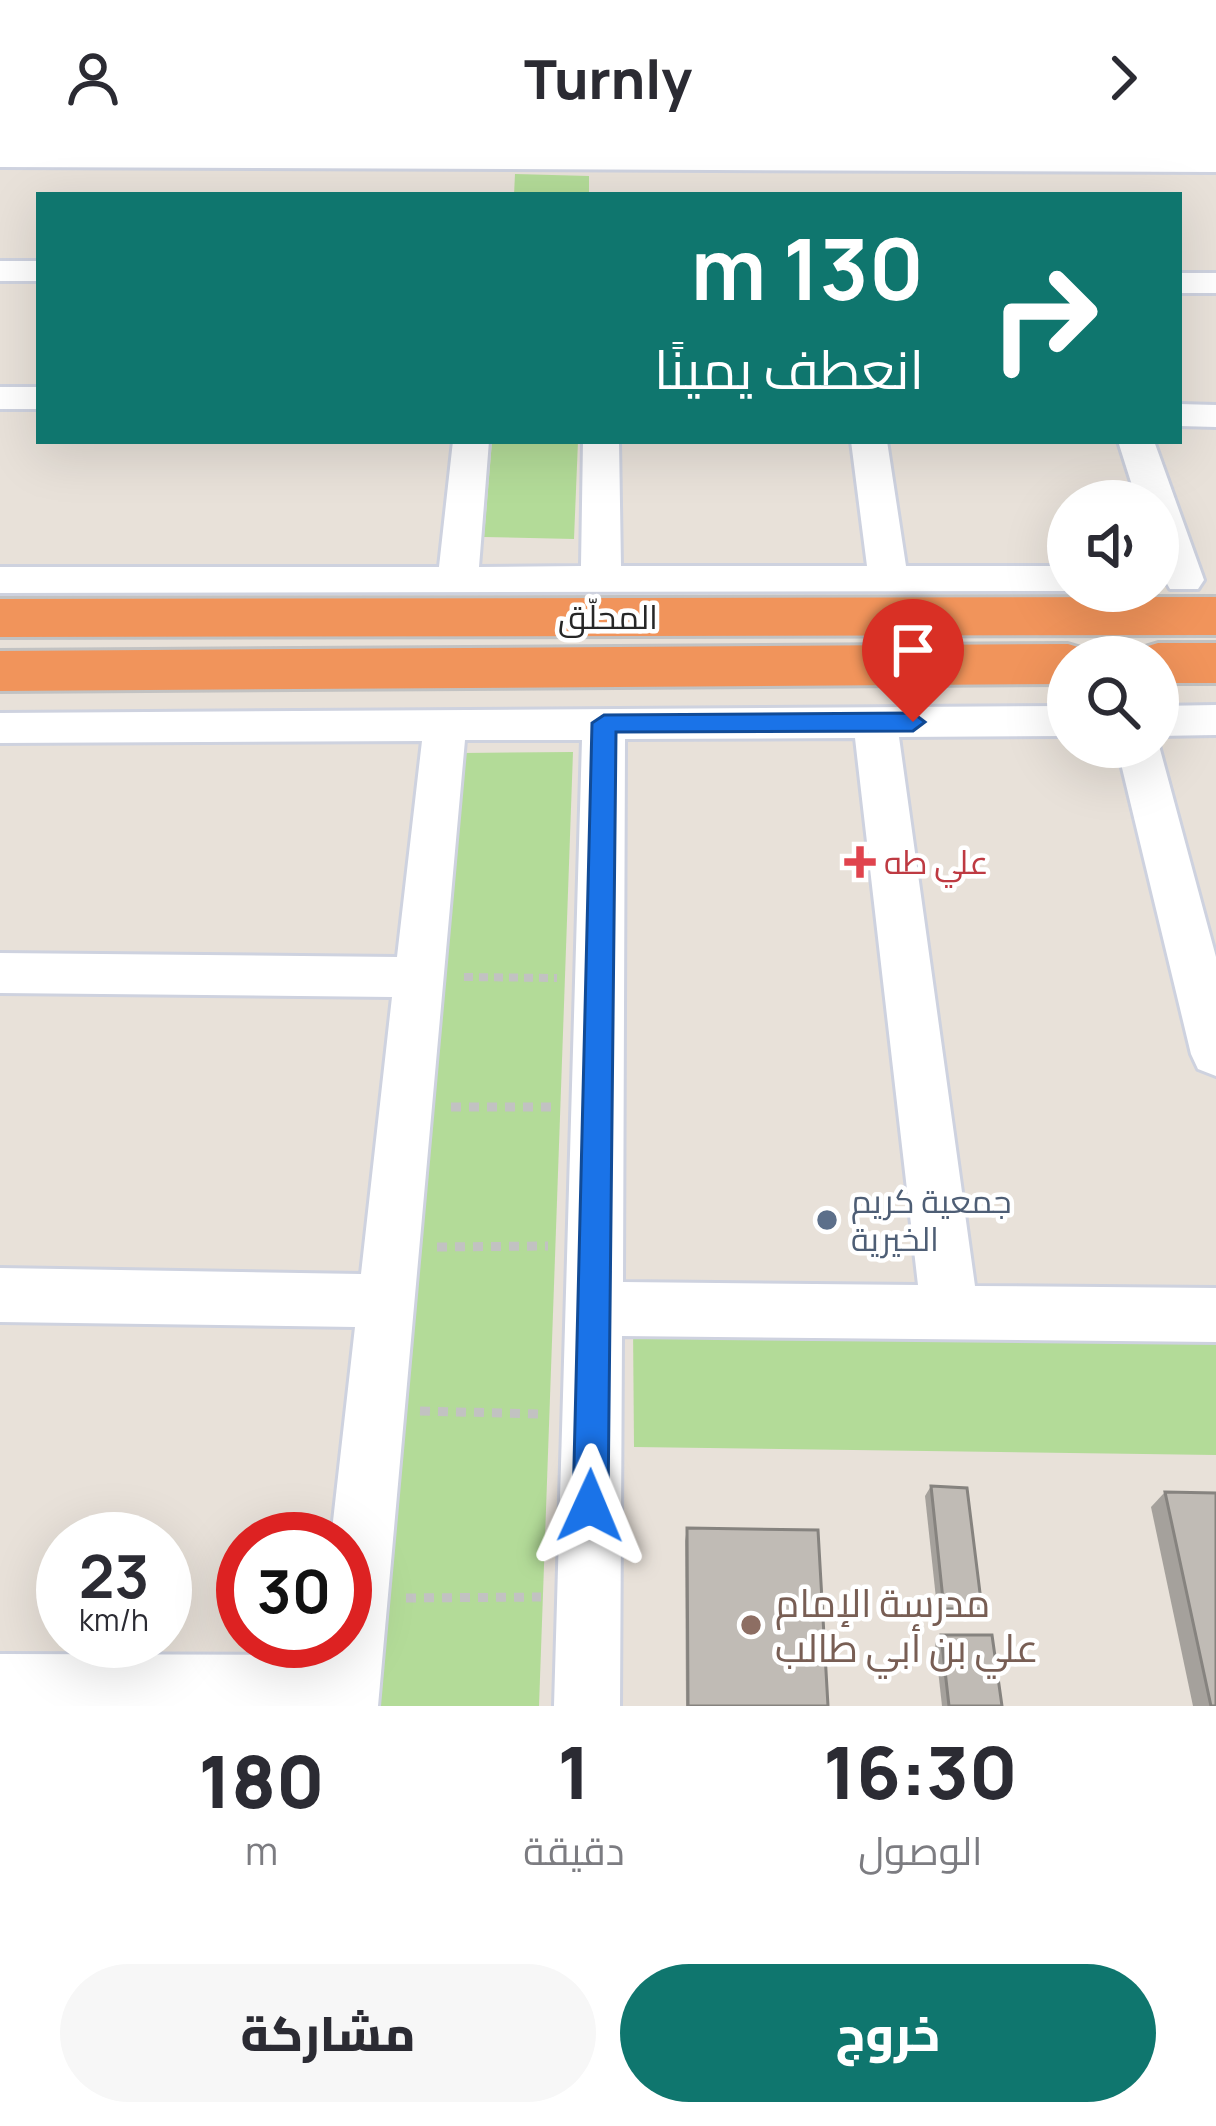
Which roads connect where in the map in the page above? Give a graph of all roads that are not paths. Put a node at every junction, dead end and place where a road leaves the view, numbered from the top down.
1 (0, 158) edge
2 (497, 158) edge
3 (602, 158) edge
4 (830, 161) junction
5 (1037, 162) junction
6 (1216, 163) edge
7 (494, 192) edge
8 (602, 192) edge
9 (835, 192) edge
10 (1047, 192) edge
11 (36, 271) edge
12 (0, 272) edge
13 (1182, 283) edge
14 (1216, 283) edge
15 (0, 398) edge
16 (36, 398) edge
17 (1182, 415) edge
18 (1216, 416) edge
19 (471, 444) edge
20 (601, 444) edge
21 (869, 444) edge
22 (1137, 444) edge
23 (1149, 480) edge
24 (1179, 556) edge
25 (458, 576) junction
26 (601, 576) junction
27 (888, 578) junction
28 (1047, 579) edge
29 (0, 580) edge
30 (1193, 589) edge
31 (0, 618) edge
32 (1179, 663) edge
33 (1216, 663) edge
34 (1047, 664) edge
35 (0, 671) edge
36 (1216, 720) edge
37 (1047, 721) edge
38 (1179, 721) edge
39 (874, 722) junction
40 (604, 723) junction
41 (446, 724) junction
42 (0, 728) edge
43 (1144, 768) edge
44 (0, 973) edge
45 (420, 977) junction
46 (1216, 1054) edge
47 (390, 1274) junction
48 (0, 1295) edge
49 (593, 1309) junction
50 (950, 1313) junction
51 (1216, 1315) edge
52 (0, 1687) edge
53 (346, 1697) edge
54 (587, 1706) edge

1 - 2 street
2 - 3 street
2 - 7 street
3 - 4 street
3 - 8 street
4 - 5 street
4 - 9 street
5 - 6 street
5 - 10 street
11 - 12 street
13 - 14 street
15 - 16 street
17 - 18 street
19 - 25 street
20 - 26 street
21 - 27 street
22 - 23 street
24 - 30 street
25 - 26 street
25 - 29 street
26 - 27 street
27 - 28 street
30 - 31 highway, المحلّق
32 - 33 highway
34 - 35 highway, المحلّق
36 - 38 street
37 - 39 street
39 - 40 street
39 - 50 street
40 - 41 street
40 - 49 street
41 - 42 street
41 - 45 street
43 - 46 street
44 - 45 street
45 - 47 street
47 - 48 street
47 - 53 street
49 - 50 street
49 - 54 street
50 - 51 street
52 - 53 street

